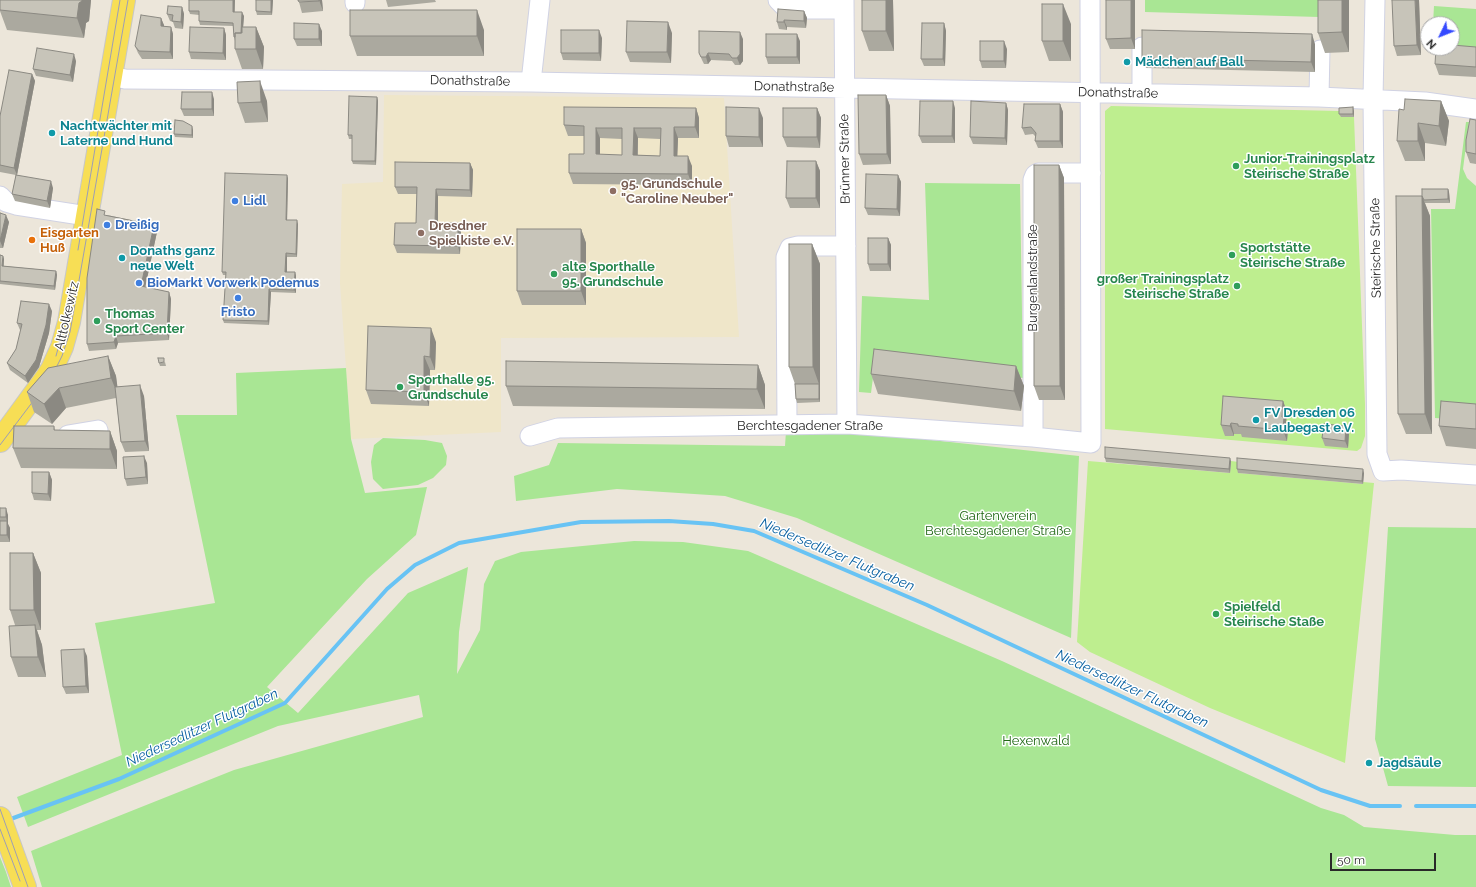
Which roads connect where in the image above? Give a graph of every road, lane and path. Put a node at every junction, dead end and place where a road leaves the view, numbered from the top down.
1 (124, 0) edge
2 (540, 0) edge
3 (778, 0) edge
4 (1090, 0) edge
5 (1375, 0) edge
6 (844, 4) edge
7 (1142, 47) edge
8 (1320, 50) edge
9 (111, 76) junction
10 (531, 82) junction
11 (844, 88) junction
12 (1090, 92) junction
13 (1142, 93) junction
14 (1319, 97) junction
15 (1373, 99) junction
16 (1476, 109) edge
17 (1091, 173) junction
18 (0, 196) edge
19 (88, 208) junction
20 (846, 246) junction
21 (846, 424) junction
22 (787, 425) junction
23 (98, 430) edge
24 (530, 436) dead end
25 (9, 437) edge
26 (1033, 437) junction
27 (53, 438) edge
28 (1476, 475) edge
29 (0, 818) edge
30 (25, 887) edge

1 - 9 main road, Alttolkewitz
2 - 10 street
3 - 6 street
4 - 12 street
5 - 15 street, Steirische Straße
6 - 11 street, Brünner Straße
7 - 13 street
8 - 14 street
9 - 10 street, Donathstraße
9 - 19 main road, Alttolkewitz
10 - 11 street, Donathstraße
11 - 12 street, Donathstraße
11 - 20 street, Brünner Straße
12 - 13 street, Donathstraße
12 - 17 street
13 - 14 street, Donathstraße
14 - 15 street, Donathstraße
15 - 16 street, Donathstraße
15 - 28 street, Steirische Straße
17 - 26 street, Burgenlandstraße
17 - 26 street, Berchtesgadener Straße
18 - 19 street
19 - 25 main road, Alttolkewitz
20 - 21 street, Brünner Straße
20 - 22 street
21 - 22 street, Berchtesgadener Straße
21 - 26 street, Berchtesgadener Straße
22 - 24 street, Berchtesgadener Straße
23 - 27 street
29 - 30 main road

